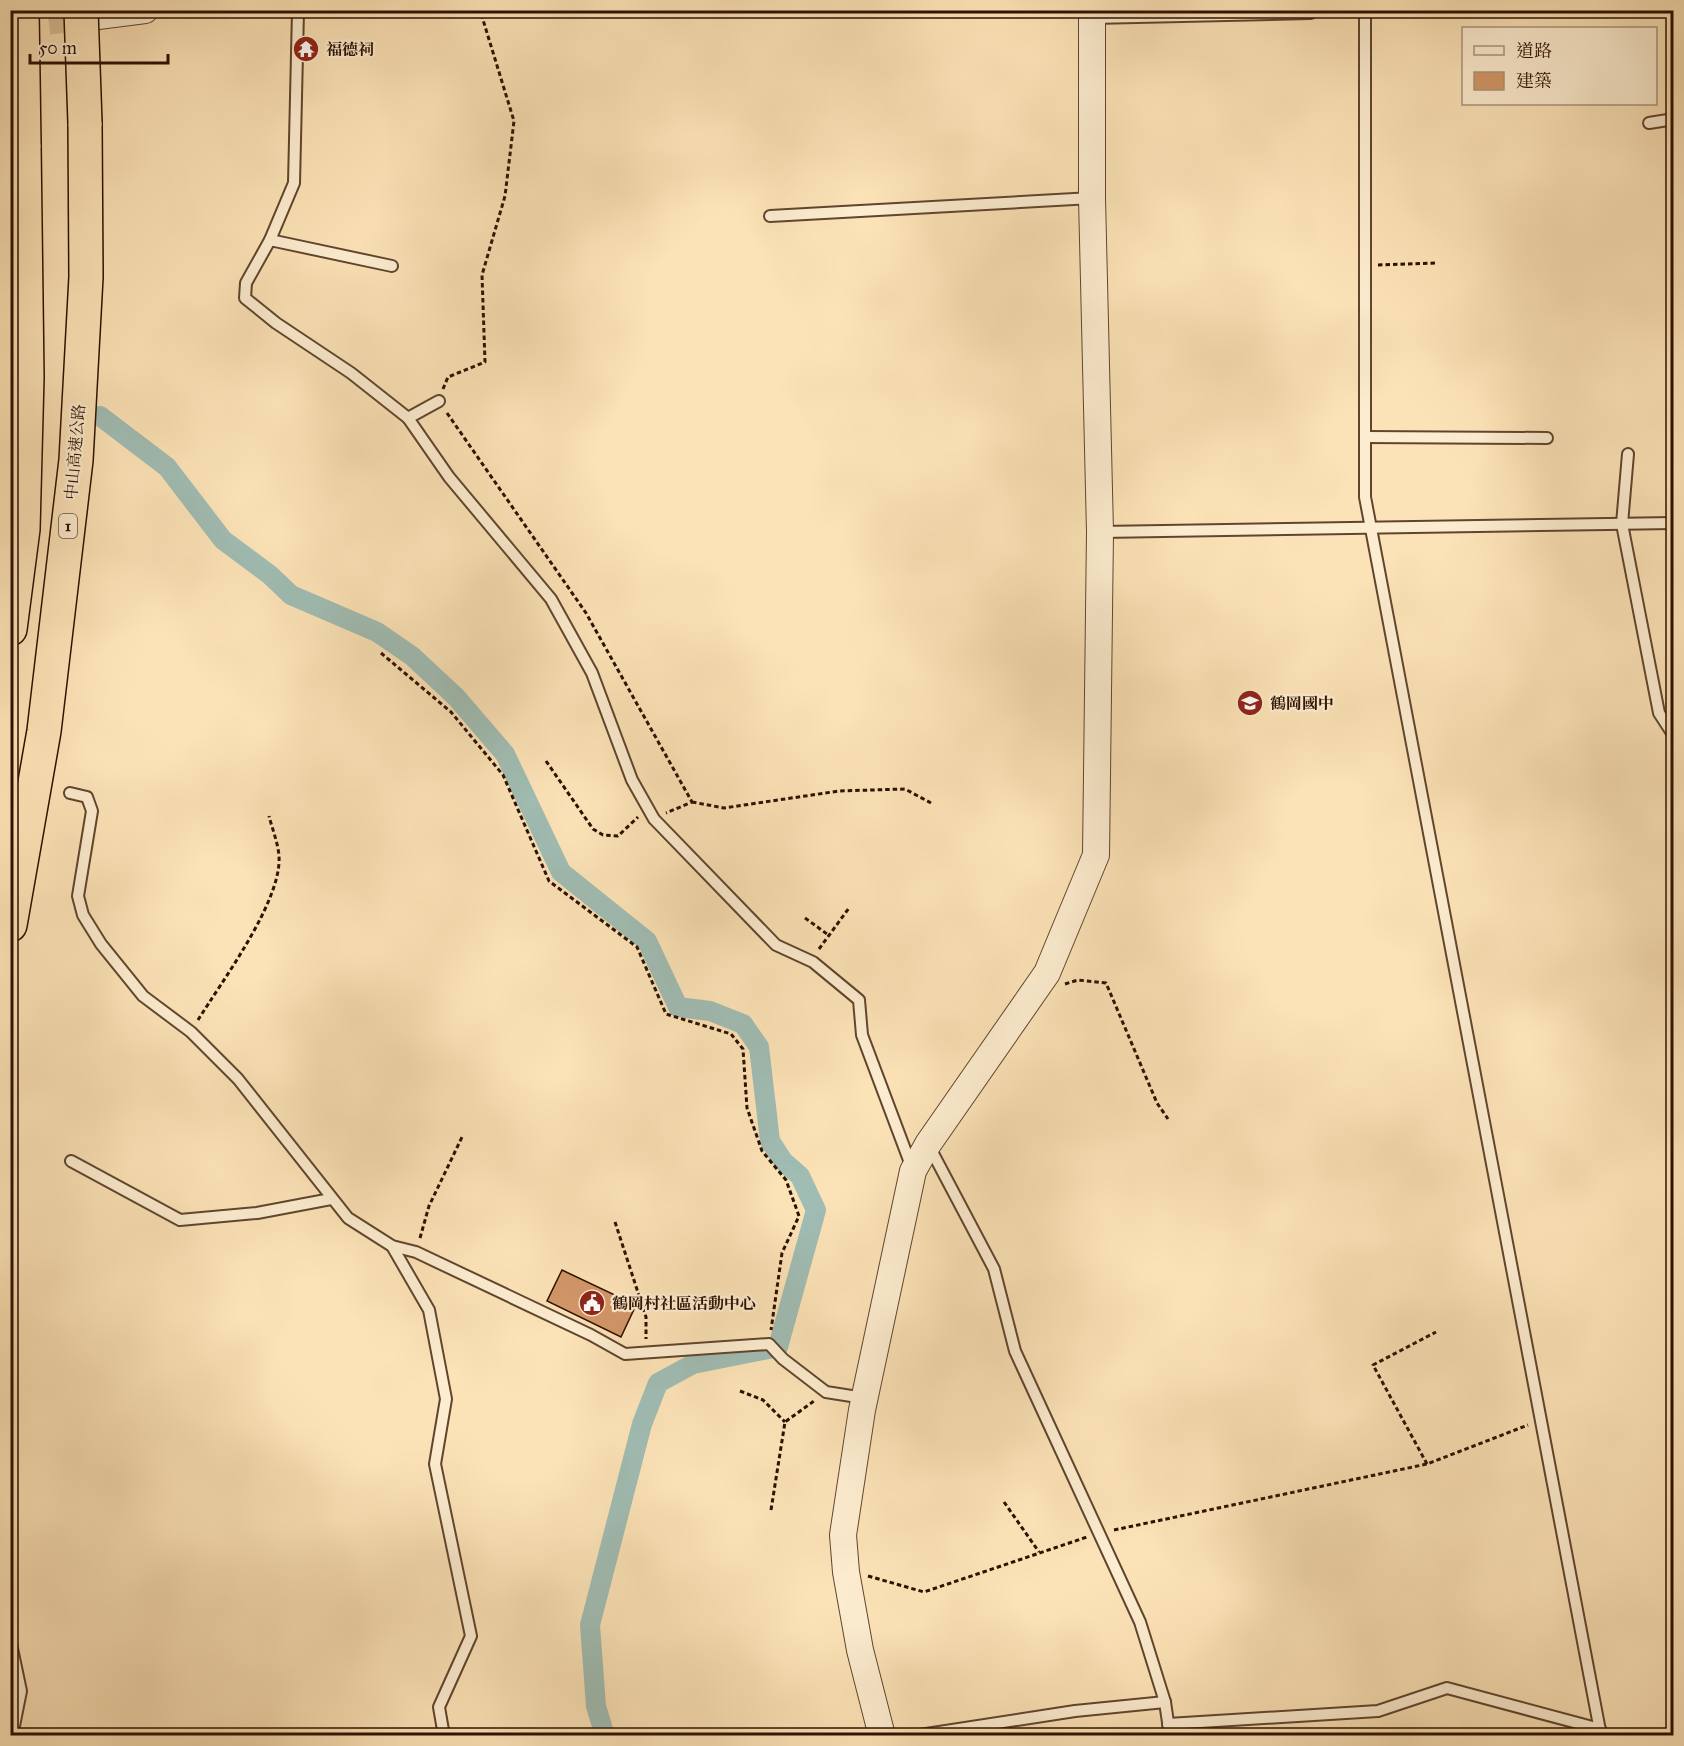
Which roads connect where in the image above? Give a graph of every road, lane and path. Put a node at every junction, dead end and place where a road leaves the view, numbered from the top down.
1 (22, 10) edge
2 (145, 10) edge
3 (295, 10) edge
4 (480, 10) edge
5 (1365, 10) edge
6 (89, 13) edge
7 (1311, 13) dead end
8 (1092, 14) edge
9 (1235, 14) edge
10 (1674, 119) edge
11 (1649, 123) dead end
12 (1092, 198) junction
13 (770, 216) dead end
14 (270, 240) junction
15 (1437, 263) dead end
16 (392, 266) dead end
17 (1364, 266) junction
18 (439, 401) junction
19 (408, 418) junction
20 (1365, 437) junction
21 (1547, 438) dead end
22 (1628, 454) dead end
23 (1674, 523) edge
24 (1622, 524) junction
25 (1370, 528) junction
26 (1100, 532) junction
27 (10, 629) edge
28 (381, 652) dead end
29 (1674, 736) edge
30 (546, 760) dead end
31 (70, 793) dead end
32 (692, 802) junction
33 (931, 803) dead end
34 (647, 807) junction
35 (269, 816) dead end
36 (654, 819) junction
37 (849, 908) dead end
38 (805, 918) dead end
39 (10, 925) edge
40 (827, 934) junction
41 (813, 962) junction
42 (1047, 973) junction
43 (190, 1032) junction
44 (1168, 1119) dead end
45 (463, 1135) dead end
46 (928, 1144) junction
47 (71, 1161) dead end
48 (914, 1171) junction
49 (331, 1199) junction
50 (615, 1222) dead end
51 (392, 1246) junction
52 (416, 1252) junction
53 (1436, 1332) dead end
54 (769, 1344) junction
55 (646, 1353) junction
56 (740, 1391) dead end
57 (826, 1392) junction
58 (864, 1398) junction
59 (1542, 1420) junction
60 (785, 1422) junction
61 (1427, 1464) junction
62 (1004, 1502) dead end
63 (771, 1510) dead end
64 (1097, 1533) junction
65 (1039, 1552) junction
66 (846, 1572) junction
67 (10, 1639) edge
68 (1165, 1702) junction
69 (1169, 1730) edge
70 (1600, 1732) edge
71 (12, 1736) edge
72 (444, 1736) edge
73 (882, 1736) edge
74 (913, 1736) edge

1 - 27 highway, bridge
2 - 6 street
3 - 14 lane
4 - 18 path
5 - 17 lane
6 - 39 highway, 中山高速公路 / 1, bridge
7 - 9 lane
8 - 9 lane
8 - 12 street
10 - 11 lane
12 - 13 lane
12 - 26 street
14 - 16 lane
14 - 19 lane
15 - 17 path
17 - 20 lane
18 - 19 lane
18 - 32 path
19 - 34 lane
20 - 21 lane
20 - 25 lane
22 - 24 lane
23 - 24 lane
24 - 25 lane
24 - 29 lane
25 - 26 lane
25 - 59 lane
26 - 42 street
28 - 54 path
30 - 34 path
31 - 43 lane
32 - 33 path
32 - 36 path
34 - 36 lane
35 - 43 path
36 - 41 lane
37 - 40 path
38 - 40 path
40 - 41 path
41 - 48 lane
42 - 44 path
42 - 46 street
43 - 49 lane
45 - 52 path
46 - 48 street
46 - 64 lane
47 - 49 lane
48 - 58 street
49 - 51 lane
50 - 55 path
51 - 52 lane
51 - 72 lane
52 - 55 lane
53 - 61 path
54 - 55 lane
54 - 57 lane
56 - 60 path
57 - 58 lane
57 - 60 path
58 - 66 street
59 - 61 path
59 - 70 lane
60 - 63 path
61 - 64 path
62 - 65 path
64 - 65 path
64 - 68 lane
65 - 66 path
66 - 73 street
67 - 71 lane
68 - 69 lane
68 - 74 lane
69 - 70 lane

